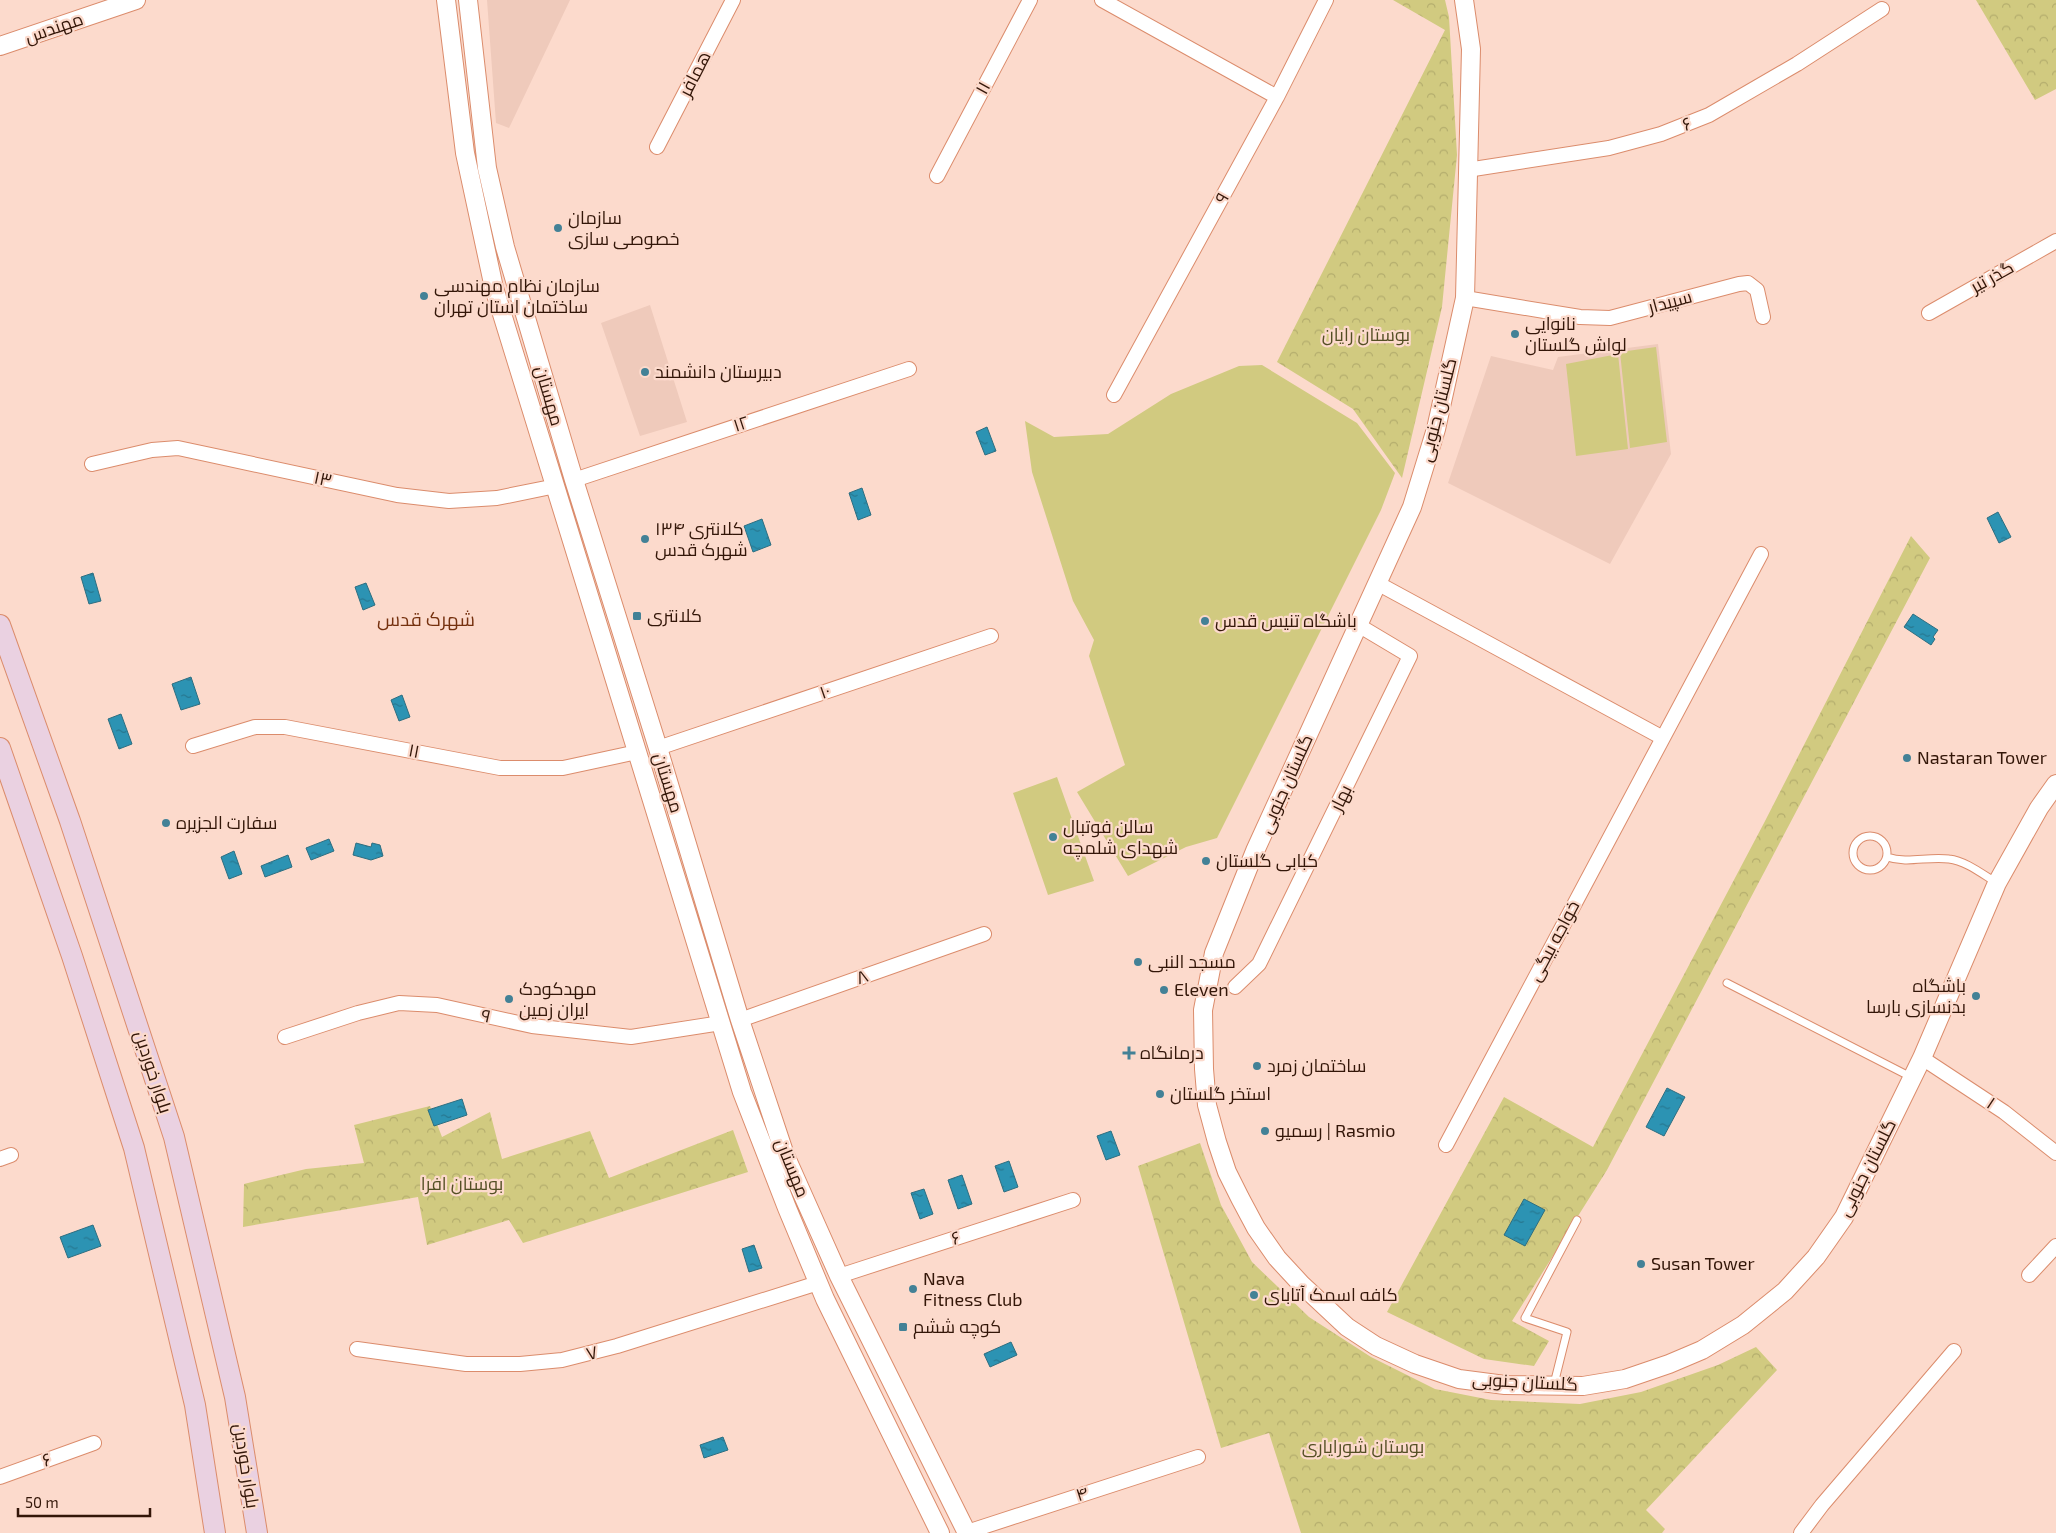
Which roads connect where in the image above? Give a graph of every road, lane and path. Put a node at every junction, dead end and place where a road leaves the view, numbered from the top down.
1 (136, 0) edge
2 (446, 0) edge
3 (468, 0) edge
4 (733, 0) edge
5 (1030, 0) edge
6 (1102, 0) edge
7 (1326, 0) edge
8 (1464, 0) edge
9 (1882, 9) dead end
10 (0, 46) edge
11 (1277, 97) junction
12 (657, 147) dead end
13 (1467, 170) junction
14 (937, 176) dead end
15 (2056, 241) edge
16 (520, 297) junction
17 (1465, 298) junction
18 (499, 304) junction
19 (1929, 313) dead end
20 (1762, 317) dead end
21 (909, 369) dead end
22 (1114, 395) dead end
23 (92, 464) dead end
24 (574, 480) junction
25 (556, 486) junction
26 (1761, 554) dead end
27 (1378, 582) junction
28 (0, 625) edge
29 (1358, 625) junction
30 (991, 636) dead end
31 (1663, 738) junction
32 (192, 746) dead end
33 (0, 748) edge
34 (658, 748) junction
35 (637, 752) junction
36 (2056, 784) edge
37 (1887, 857) junction
38 (1997, 883) junction
39 (984, 934) dead end
40 (1727, 982) dead end
41 (1235, 987) dead end
42 (740, 1020) junction
43 (721, 1023) junction
44 (285, 1038) dead end
45 (1922, 1058) junction
46 (1912, 1077) junction
47 (1446, 1145) dead end
48 (2056, 1153) edge
49 (1073, 1200) dead end
50 (1577, 1220) dead end
51 (2056, 1246) edge
52 (2029, 1275) dead end
53 (839, 1276) junction
54 (818, 1283) junction
55 (358, 1349) dead end
56 (1954, 1351) dead end
57 (1554, 1387) junction
58 (94, 1443) dead end
59 (1198, 1457) dead end
60 (1, 1474) edge
61 (215, 1533) edge
62 (257, 1533) edge
63 (940, 1533) edge
64 (966, 1533) edge
65 (1801, 1533) edge

1 - 10 street, مهندس
2 - 18 street
3 - 16 street, مهستان
4 - 12 street, همافر
5 - 14 street, ۱۱
6 - 11 street
7 - 11 street, ۹
8 - 13 street, گلستان جنوبی
9 - 13 street, ۶
11 - 22 street, ۹
13 - 17 street, گلستان جنوبی
15 - 19 street, گذر تیر
16 - 18 street
16 - 24 street, مهستان
17 - 20 street, سپیدار
17 - 27 street, گلستان جنوبی
18 - 25 street
21 - 24 street, ۱۲
23 - 25 street, ۱۳
24 - 25 street
24 - 34 street, مهستان
25 - 35 street
26 - 31 street, خواجه بیگی
27 - 29 street, گلستان جنوبی
27 - 31 street
28 - 62 main road, بلوار خوردین
29 - 41 street, بهار
29 - 57 street, گلستان جنوبی
30 - 34 street, ۱۰
31 - 47 street, خواجه بیگی
32 - 35 street, ۱۱
33 - 61 main road
34 - 35 street
34 - 42 street, مهستان
35 - 43 street
36 - 38 street, گلستان جنوبی
37 - 37 lane
37 - 38 lane
38 - 45 street, گلستان جنوبی
39 - 42 street, ۸
40 - 46 lane
42 - 43 street
42 - 53 street, مهستان
43 - 44 street, ۹
43 - 54 street
45 - 46 street, گلستان جنوبی
45 - 48 street, ۱
46 - 57 street, گلستان جنوبی
49 - 53 street, ۶
50 - 57 lane
51 - 52 street
53 - 54 street
53 - 64 street, مهستان
54 - 55 street, ۷
54 - 63 street
56 - 65 street
58 - 60 street, ۶
59 - 64 street, ۴

